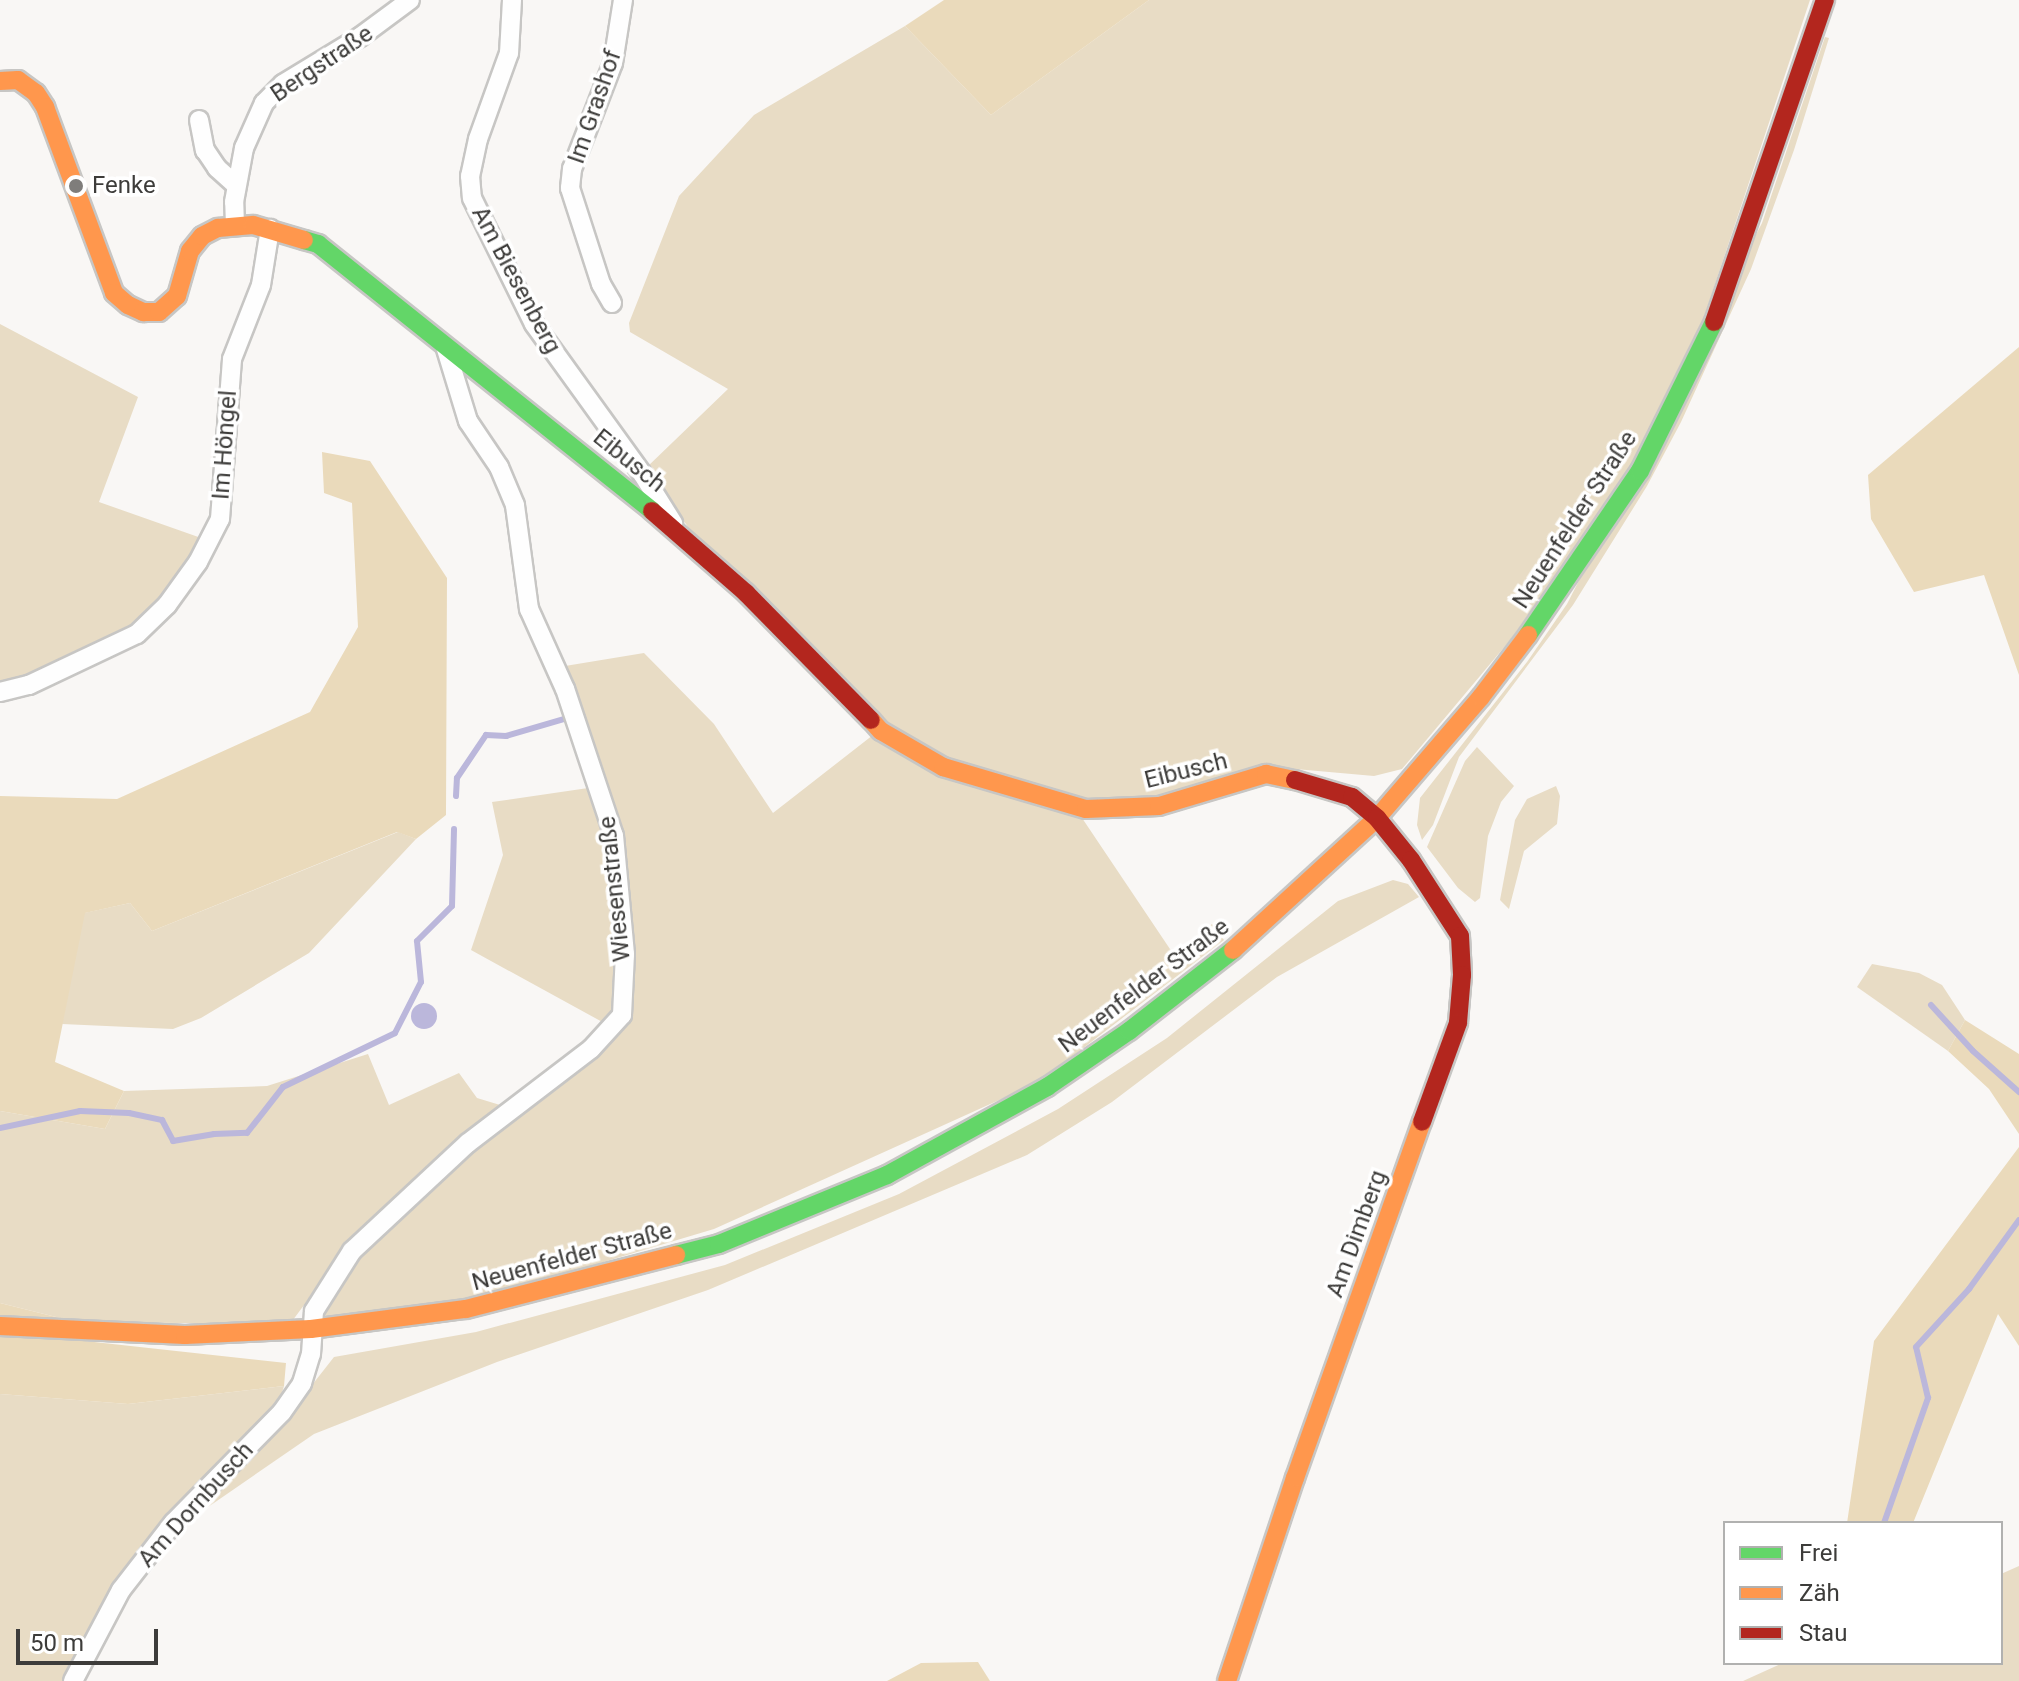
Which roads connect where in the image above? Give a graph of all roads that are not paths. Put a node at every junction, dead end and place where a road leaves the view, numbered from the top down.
1 (410, 0) edge
2 (512, 0) edge
3 (623, 0) edge
4 (1825, 0) edge
5 (0, 81) edge
6 (199, 120) dead end
7 (236, 185) junction
8 (235, 225) junction
9 (270, 229) junction
10 (612, 303) dead end
11 (445, 346) junction
12 (675, 529) junction
13 (0, 692) edge
14 (1377, 818) junction
15 (0, 1326) edge
16 (311, 1329) junction
17 (73, 1681) edge
18 (1227, 1681) edge

1 - 7 street, Bergstraße
2 - 12 street, Am Biesenberg
3 - 10 street, Im Grashof
4 - 14 street, Neuenfelder Straße
5 - 8 street, Eibusch
6 - 7 street
7 - 8 street, Bergstraße
8 - 9 street, Eibusch
9 - 11 street, Eibusch
9 - 13 street, Im Höngel
11 - 12 street, Eibusch
11 - 16 street, Wiesenstraße
12 - 14 street, Eibusch
14 - 16 street, Neuenfelder Straße
14 - 18 street, Am Dimberg
15 - 16 street, Neuenfelder Straße
16 - 17 street, Am Dornbusch

